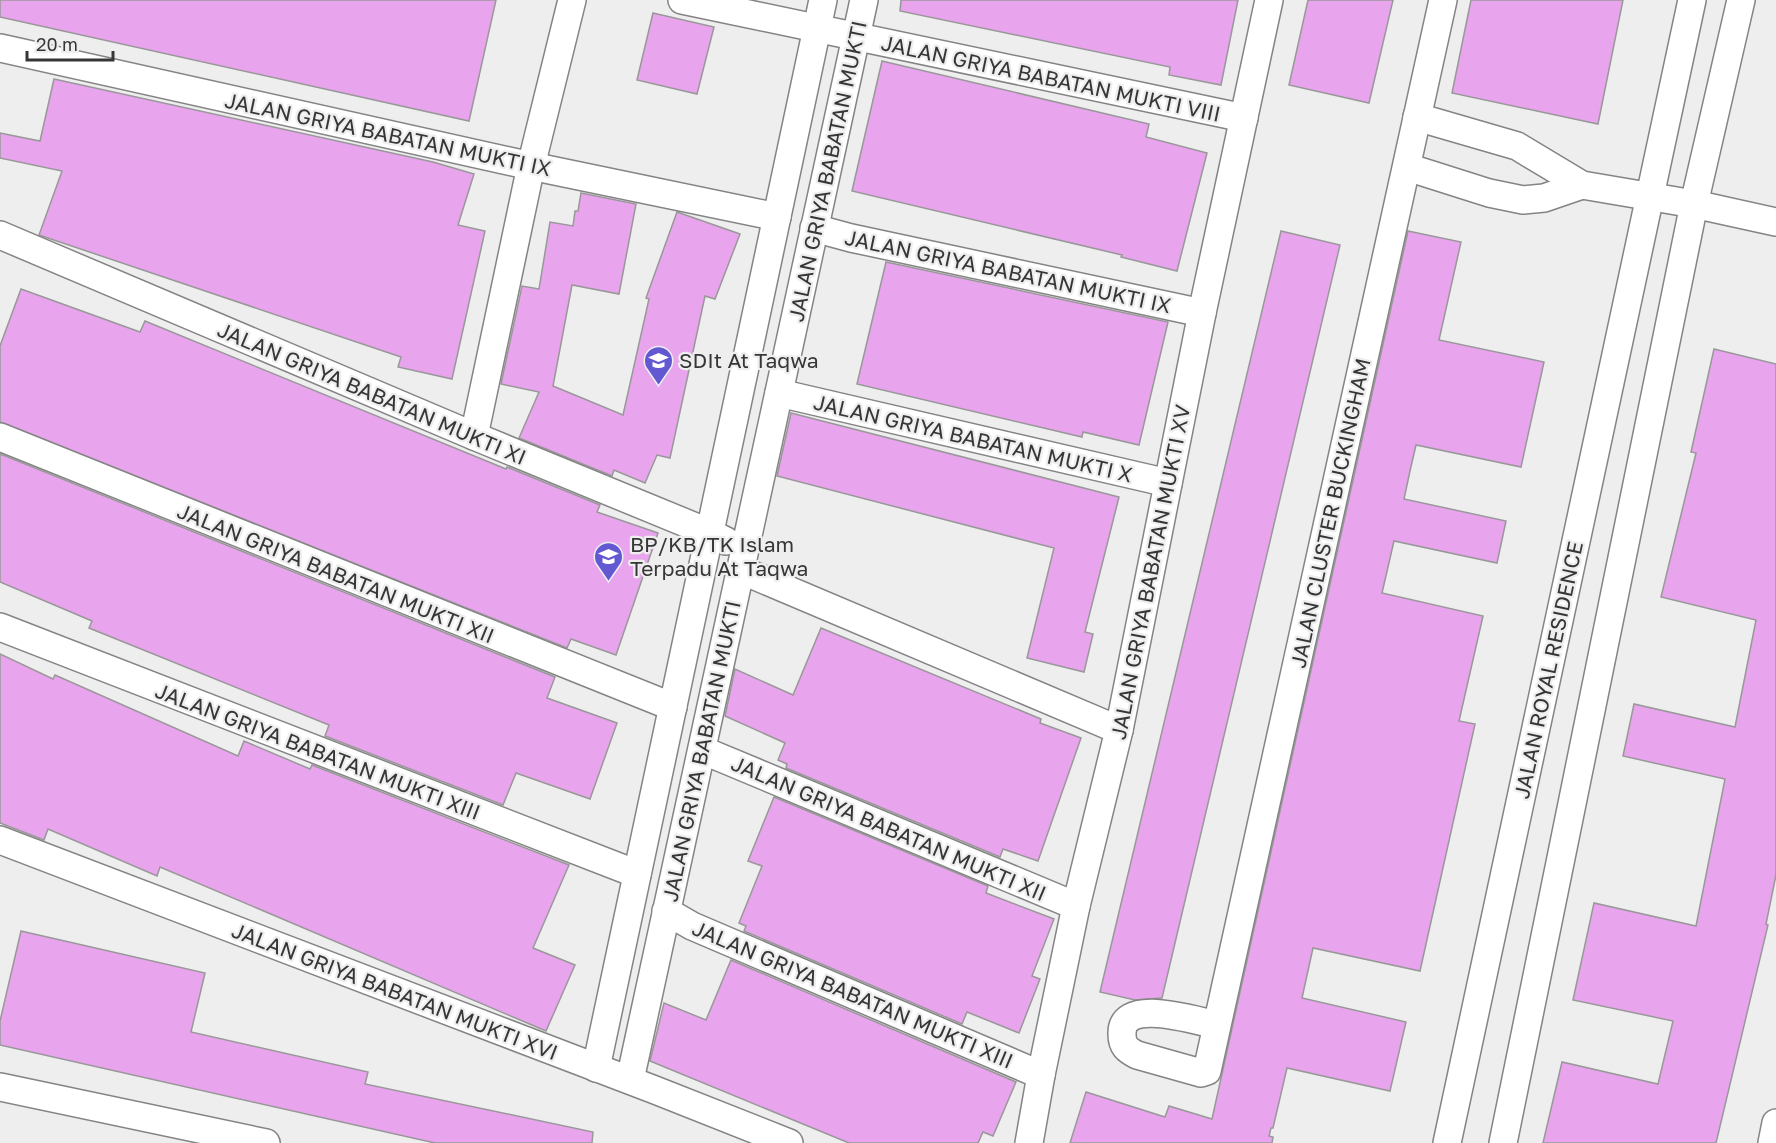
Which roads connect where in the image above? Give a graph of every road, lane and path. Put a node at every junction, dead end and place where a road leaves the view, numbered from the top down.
1 (572, 0) edge
2 (682, 0) edge
3 (823, 0) edge
4 (864, 0) edge
5 (1269, 0) edge
6 (1443, 0) edge
7 (1692, 0) edge
8 (1741, 0) edge
9 (817, 28) junction
10 (856, 37) junction
11 (0, 48) edge
12 (1417, 117) junction
13 (1244, 118) junction
14 (531, 166) junction
15 (1407, 167) junction
16 (1582, 185) junction
17 (1648, 197) junction
18 (1694, 204) junction
19 (777, 218) junction
20 (1776, 222) edge
21 (814, 228) junction
22 (0, 235) edge
23 (1202, 313) junction
24 (779, 393) junction
25 (474, 436) junction
26 (0, 437) edge
27 (1168, 483) junction
28 (710, 532) junction
29 (743, 561) junction
30 (0, 627) edge
31 (673, 708) junction
32 (1119, 730) junction
33 (702, 750) junction
34 (0, 840) edge
35 (637, 874) junction
36 (1076, 906) junction
37 (666, 911) junction
38 (1217, 1025) dead end
39 (596, 1068) junction
40 (1041, 1076) junction
41 (630, 1080) junction
42 (0, 1087) edge
43 (1776, 1124) edge
44 (266, 1143) edge
45 (789, 1143) edge
46 (1029, 1143) edge
47 (1447, 1143) edge
48 (1503, 1143) edge
49 (1772, 1143) edge

1 - 14 street
2 - 9 street, JALAN GRIYA BABATAN MUKTI VIII
3 - 9 street, JALAN GRIYA BABATAN MUKTI
4 - 10 street, JALAN GRIYA BABATAN MUKTI
5 - 13 street, JALAN GRIYA BABATAN MUKTI XV
6 - 12 street, JALAN CLUSTER BUCKINGHAM
7 - 17 street, JALAN ROYAL RESIDENCE
8 - 18 street
9 - 10 street, JALAN GRIYA BABATAN MUKTI VIII
9 - 19 street, JALAN GRIYA BABATAN MUKTI
10 - 13 street, JALAN GRIYA BABATAN MUKTI VIII
10 - 21 street, JALAN GRIYA BABATAN MUKTI
11 - 14 street, JALAN GRIYA BABATAN MUKTI IX
12 - 15 street, JALAN CLUSTER BUCKINGHAM
12 - 16 street
13 - 23 street, JALAN GRIYA BABATAN MUKTI XV
14 - 19 street, JALAN GRIYA BABATAN MUKTI IX
14 - 25 street
15 - 16 street
15 - 38 street, JALAN CLUSTER BUCKINGHAM
16 - 17 street
17 - 18 street
17 - 47 street, JALAN ROYAL RESIDENCE
18 - 20 street
18 - 48 street
19 - 28 street, JALAN GRIYA BABATAN MUKTI
21 - 23 street, JALAN GRIYA BABATAN MUKTI IX
21 - 24 street, JALAN GRIYA BABATAN MUKTI
22 - 25 street, JALAN GRIYA BABATAN MUKTI XI
23 - 27 street, JALAN GRIYA BABATAN MUKTI XV
24 - 27 street, JALAN GRIYA BABATAN MUKTI X
24 - 29 street, JALAN GRIYA BABATAN MUKTI
25 - 28 street, JALAN GRIYA BABATAN MUKTI XI
26 - 31 street, JALAN GRIYA BABATAN MUKTI XII
27 - 32 street, JALAN GRIYA BABATAN MUKTI XV
28 - 29 street, JALAN GRIYA BABATAN MUKTI XI
28 - 31 street, JALAN GRIYA BABATAN MUKTI
29 - 32 street, JALAN GRIYA BABATAN MUKTI XI
29 - 33 street, JALAN GRIYA BABATAN MUKTI
30 - 35 street, JALAN GRIYA BABATAN MUKTI XIII
31 - 35 street, JALAN GRIYA BABATAN MUKTI
32 - 36 street, JALAN GRIYA BABATAN MUKTI XV
33 - 36 street, JALAN GRIYA BABATAN MUKTI XII
33 - 37 street, JALAN GRIYA BABATAN MUKTI
34 - 39 street, JALAN GRIYA BABATAN MUKTI XVI
35 - 39 street, JALAN GRIYA BABATAN MUKTI
36 - 40 street, JALAN GRIYA BABATAN MUKTI XV
37 - 40 street, JALAN GRIYA BABATAN MUKTI XIII
37 - 41 street, JALAN GRIYA BABATAN MUKTI
39 - 41 street, JALAN GRIYA BABATAN MUKTI XVI
40 - 46 street, JALAN GRIYA BABATAN MUKTI XV
41 - 45 street, JALAN GRIYA BABATAN MUKTI XVI
42 - 44 street
43 - 49 street

